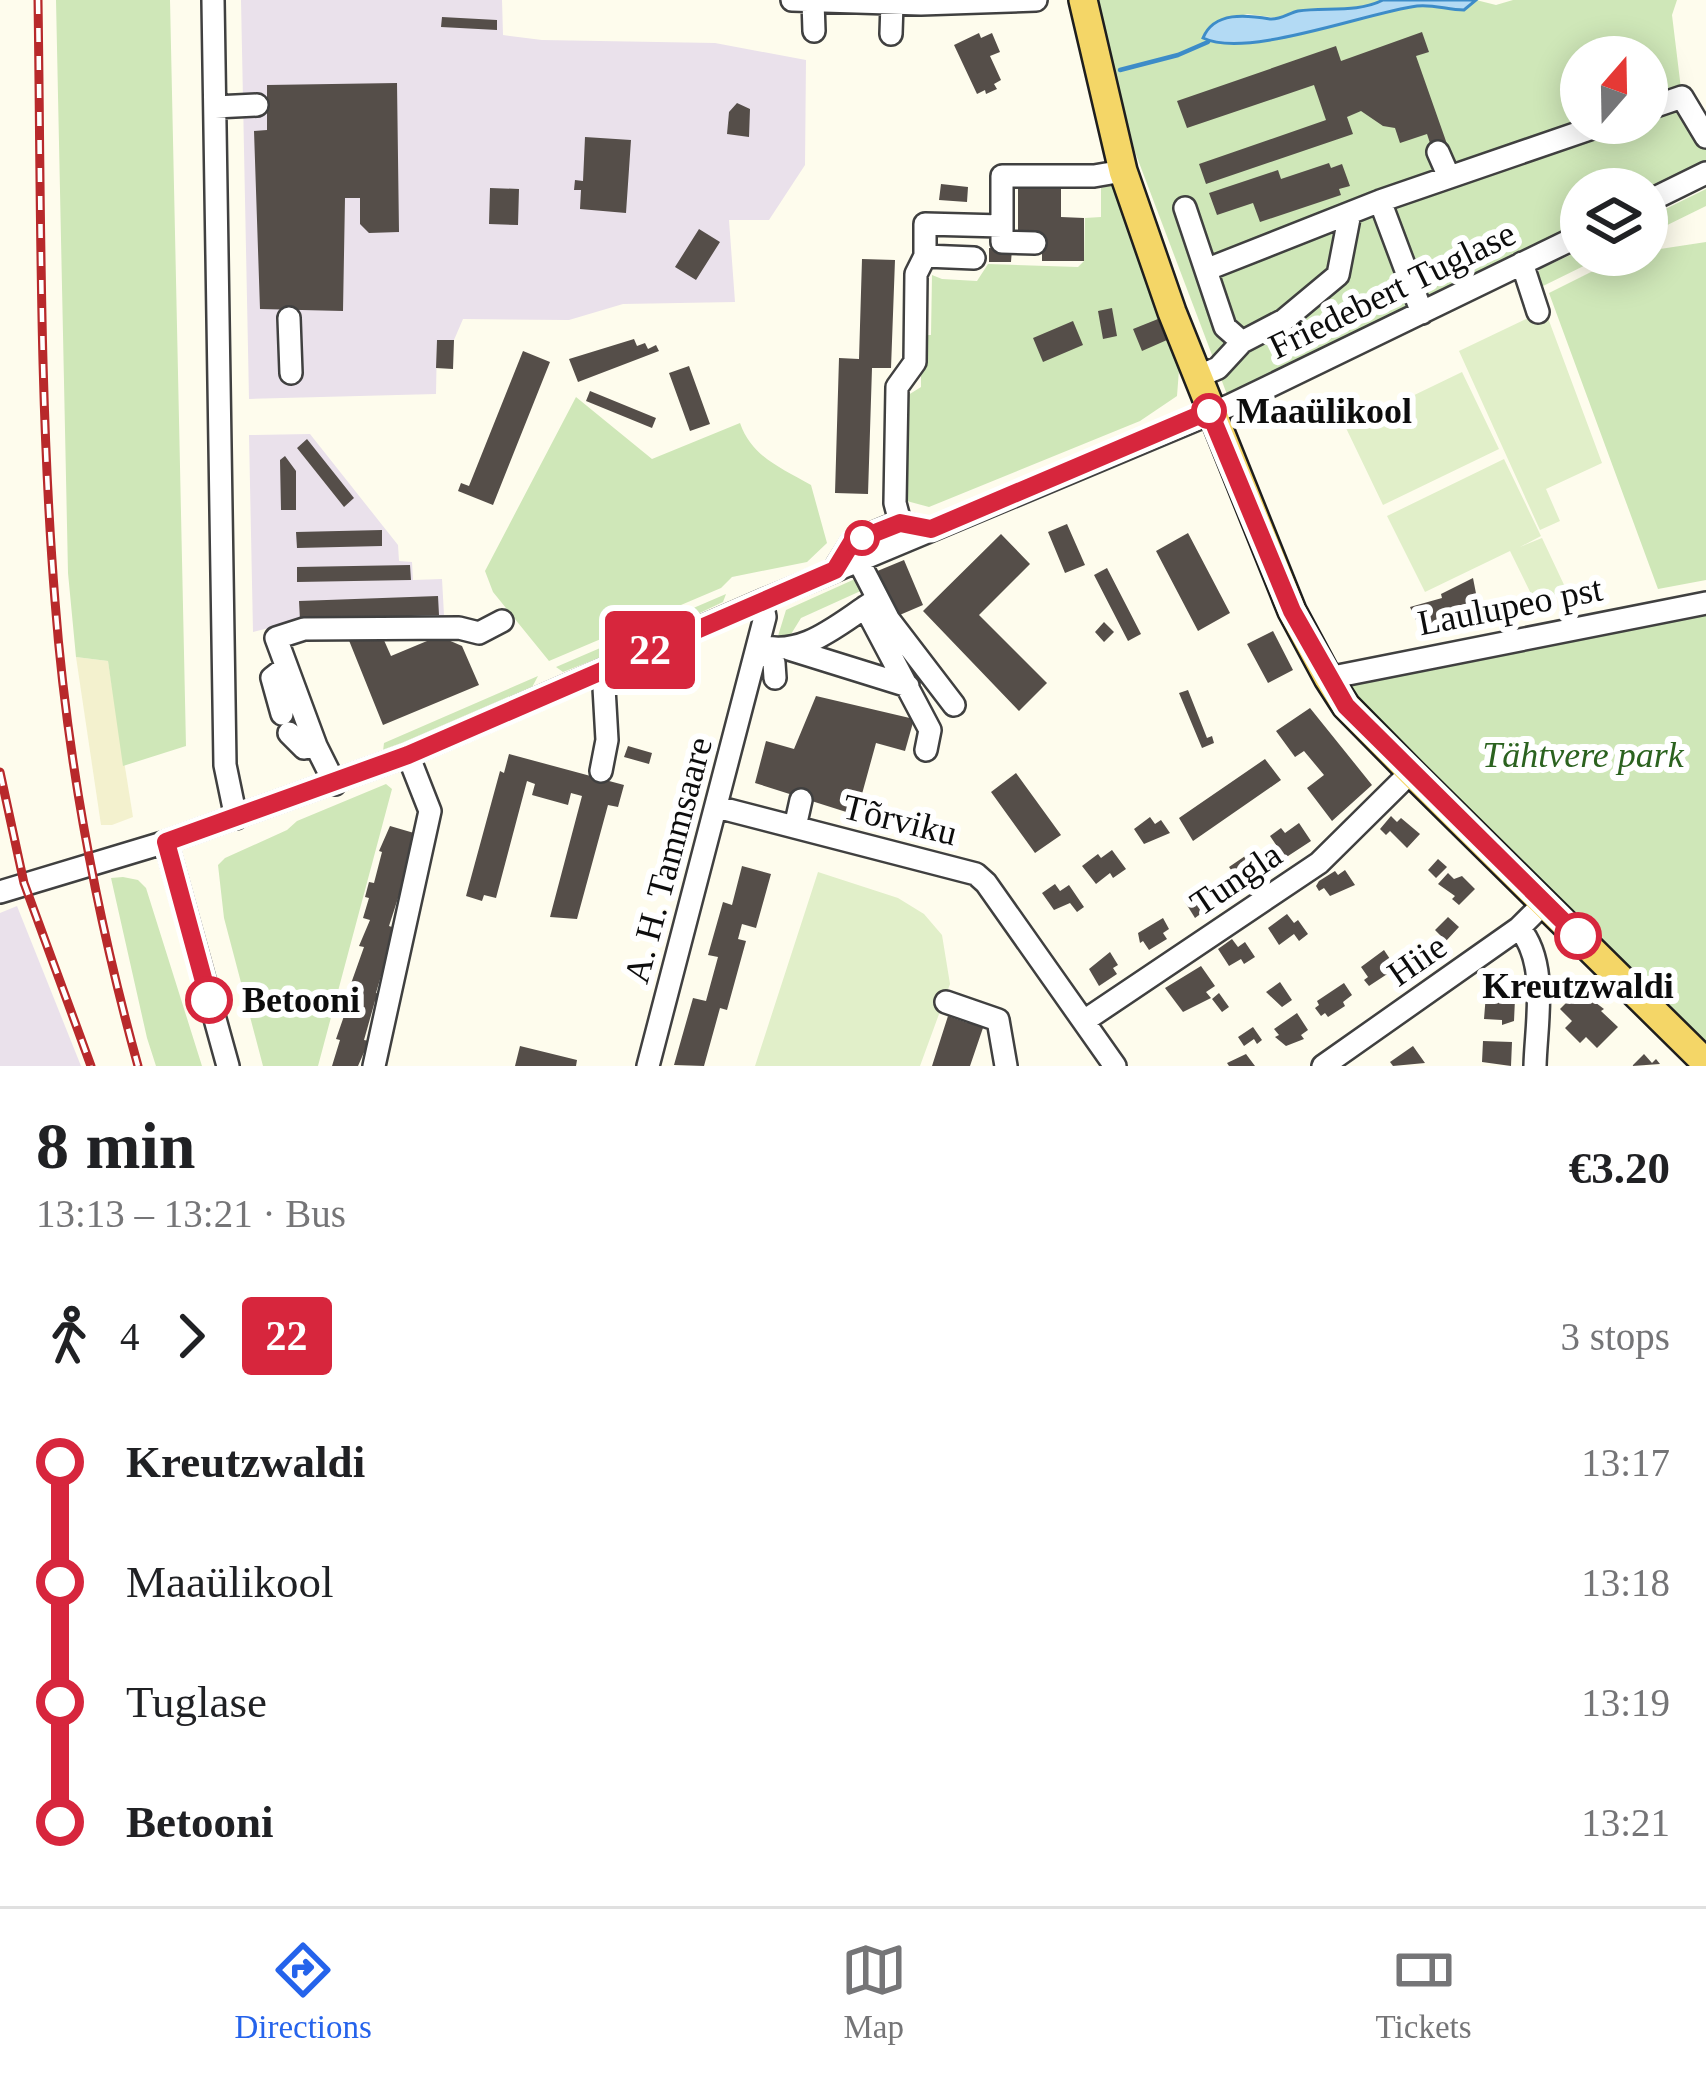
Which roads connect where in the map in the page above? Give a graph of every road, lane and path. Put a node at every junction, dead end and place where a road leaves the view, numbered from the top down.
1 (213, 0) edge
2 (792, 0) edge
3 (1036, 0) edge
4 (1083, 0) edge
5 (813, 1) edge
6 (892, 4) junction
7 (814, 32) dead end
8 (891, 34) dead end
9 (1668, 102) edge
10 (257, 105) dead end
11 (214, 107) junction
12 (1706, 137) edge
13 (1560, 139) edge
14 (1438, 152) dead end
15 (1124, 172) junction
16 (1706, 173) edge
17 (1449, 177) junction
18 (1668, 192) edge
19 (1380, 201) junction
20 (1185, 208) dead end
21 (1350, 213) junction
22 (1002, 226) junction
23 (1035, 243) dead end
24 (1560, 245) edge
25 (926, 256) junction
26 (974, 258) dead end
27 (1522, 263) junction
28 (1208, 269) junction
29 (1538, 312) dead end
30 (1422, 313) junction
31 (289, 317) dead end
32 (1242, 342) junction
33 (291, 373) dead end
34 (1197, 377) junction
35 (1209, 411) junction
36 (900, 523) junction
37 (931, 529) junction
38 (858, 560) junction
39 (835, 570) junction
40 (762, 601) junction
41 (872, 603) junction
42 (1706, 603) edge
43 (502, 622) dead end
44 (771, 647) junction
45 (286, 668) junction
46 (603, 670) junction
47 (775, 678) dead end
48 (1328, 678) junction
49 (908, 686) junction
50 (954, 705) dead end
51 (316, 746) junction
52 (926, 750) dead end
53 (408, 755) junction
54 (601, 771) dead end
55 (1411, 772) junction
56 (335, 784) junction
57 (801, 800) dead end
58 (716, 807) junction
59 (236, 818) junction
60 (795, 827) junction
61 (166, 842) junction
62 (0, 892) edge
63 (1544, 903) junction
64 (1520, 928) junction
65 (946, 1002) dead end
66 (1084, 1021) junction
67 (1706, 1063) edge
68 (228, 1066) edge
69 (374, 1066) edge
70 (649, 1066) edge
71 (1006, 1066) edge
72 (1115, 1066) edge
73 (1323, 1066) edge
74 (1535, 1066) edge

1 - 11 street
2 - 5 street
3 - 6 street
4 - 15 main road
5 - 6 street
5 - 7 street
6 - 8 street
9 - 12 street
10 - 11 street
11 - 59 street
13 - 17 street
14 - 17 street
15 - 22 street
15 - 34 main road
16 - 18 street
17 - 19 street
19 - 21 street
19 - 30 street
20 - 28 street
21 - 28 street
21 - 32 street
22 - 23 street
22 - 25 street
24 - 27 street, Friedebert Tuglase
25 - 26 street
25 - 36 street
27 - 29 street
27 - 30 street, Friedebert Tuglase
28 - 32 street
30 - 35 street, Friedebert Tuglase
31 - 33 street
32 - 34 street
34 - 35 main road
35 - 37 street, Friedebert Tuglase
35 - 48 main road
36 - 37 street
36 - 39 street
37 - 38 street, Friedebert Tuglase
38 - 39 street, Friedebert Tuglase
38 - 41 street
39 - 40 street, Friedebert Tuglase
40 - 44 street, A. H. Tammsaare
40 - 46 street, Friedebert Tuglase
41 - 44 street
41 - 49 street
41 - 50 street
42 - 48 street, Laulupeo pst
43 - 45 street
44 - 47 street
44 - 49 street
44 - 58 street, A. H. Tammsaare
45 - 51 street
45 - 51 street
46 - 53 street, Friedebert Tuglase
46 - 54 street
48 - 55 main road
49 - 52 street
51 - 56 street
53 - 56 street, Friedebert Tuglase
53 - 69 street
55 - 63 main road
55 - 66 street, Tungla
56 - 59 street, Friedebert Tuglase
57 - 60 street
58 - 60 street, Tõrviku
58 - 70 street, A. H. Tammsaare
59 - 61 street, Friedebert Tuglase
60 - 66 street, Tõrviku
61 - 62 street
61 - 68 street
63 - 64 street, Hiie
63 - 67 main road
64 - 73 street, Hiie
64 - 74 street
65 - 71 street
66 - 72 street, Tõrviku

